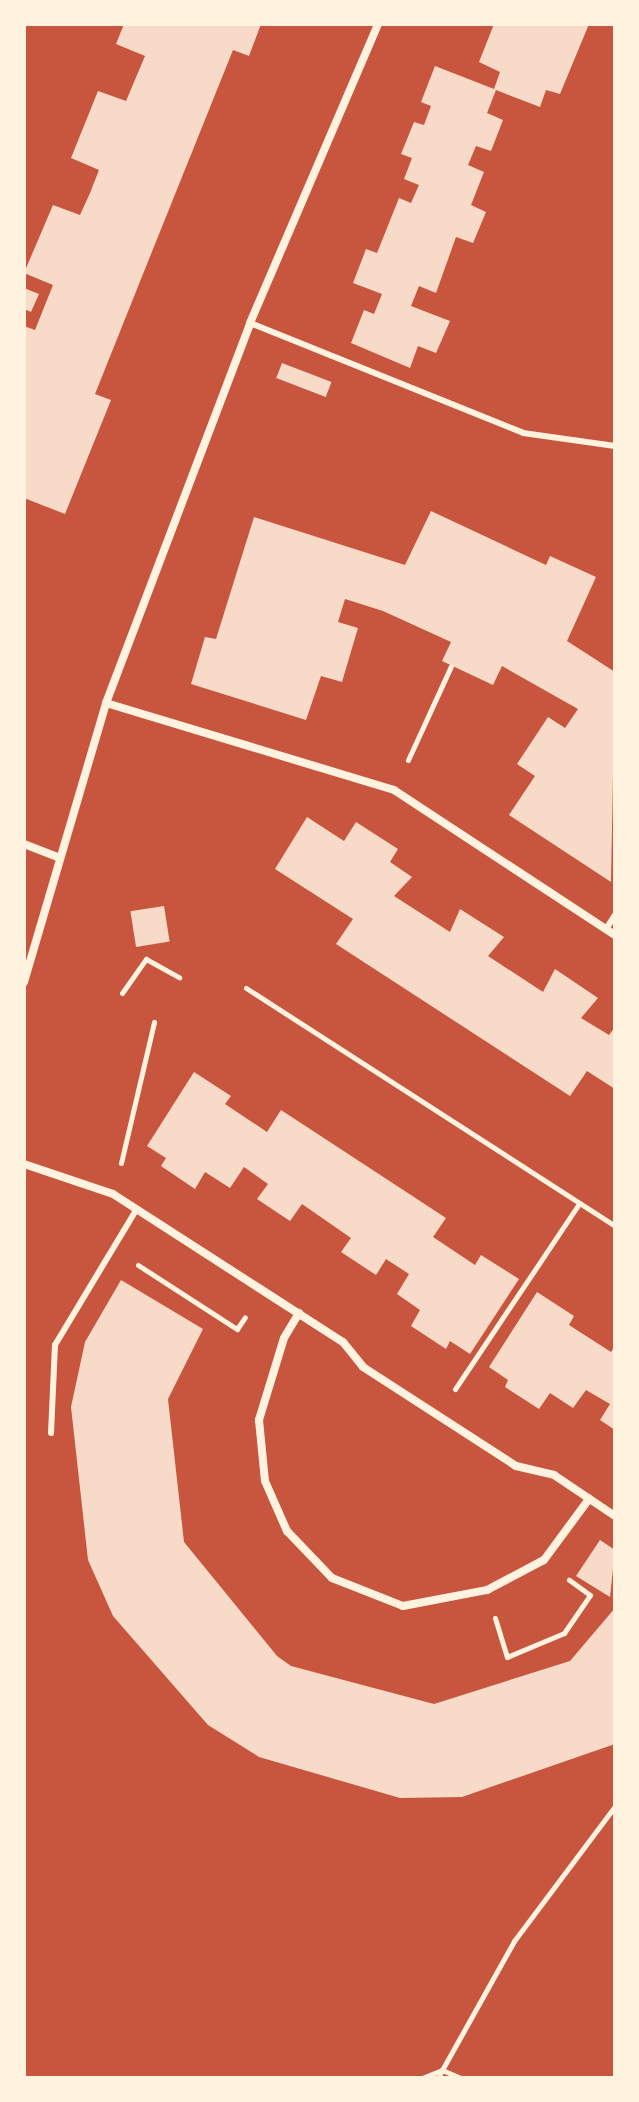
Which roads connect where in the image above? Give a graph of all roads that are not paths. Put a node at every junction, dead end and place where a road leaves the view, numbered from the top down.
1 (378, 24) edge
2 (250, 323) junction
3 (615, 446) edge
4 (106, 703) junction
5 (24, 844) edge
6 (58, 857) junction
7 (615, 915) edge
8 (606, 929) junction
9 (615, 935) edge
10 (24, 982) edge
11 (24, 1164) edge
12 (136, 1210) junction
13 (299, 1313) junction
14 (51, 1433) dead end
15 (589, 1499) junction
16 (615, 1516) edge

1 - 2 street
2 - 3 lane
2 - 4 street
4 - 6 street
4 - 8 street
5 - 6 street
6 - 10 street
7 - 8 lane
8 - 9 street
11 - 12 street
12 - 13 street
12 - 14 lane
13 - 15 street
13 - 15 street
15 - 16 street

